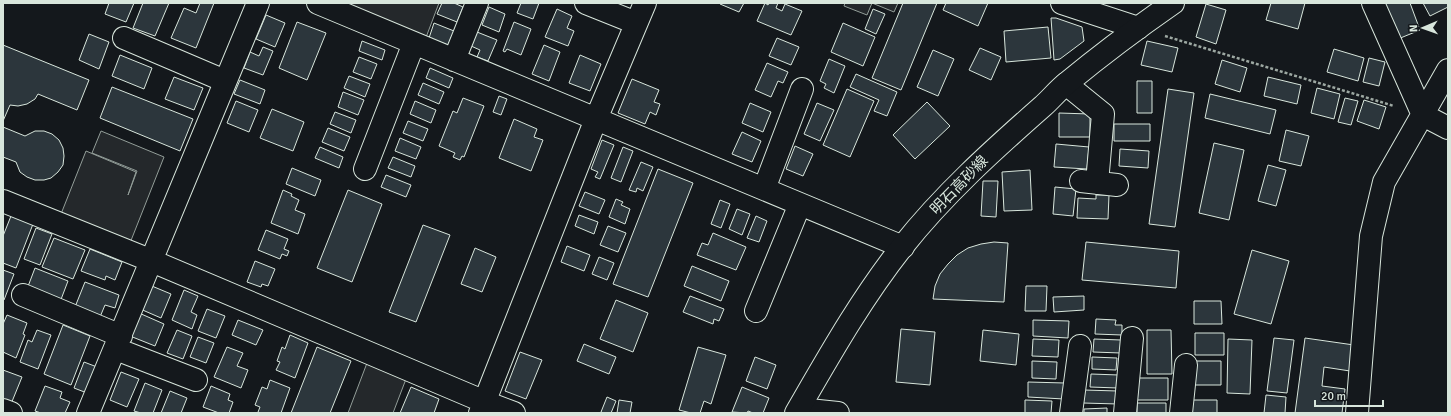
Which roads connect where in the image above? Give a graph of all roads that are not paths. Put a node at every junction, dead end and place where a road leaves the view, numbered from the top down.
1 (258, 3) edge
2 (318, 3) edge
3 (477, 3) edge
4 (586, 3) edge
5 (645, 3) edge
6 (1062, 3) edge
7 (1173, 3) edge
8 (1373, 3) edge
9 (636, 23) junction
10 (1138, 28) junction
11 (124, 38) dead end
12 (414, 43) junction
13 (454, 60) junction
14 (1448, 70) edge
15 (225, 81) junction
16 (1066, 84) junction
17 (802, 89) dead end
18 (1423, 115) junction
19 (596, 119) junction
20 (1448, 128) edge
21 (365, 169) dead end
22 (1098, 183) dead end
23 (764, 189) junction
24 (3, 201) edge
25 (800, 204) junction
26 (903, 247) junction
27 (152, 260) junction
28 (23, 295) dead end
29 (756, 311) dead end
30 (1132, 338) dead end
31 (118, 342) junction
32 (1080, 346) dead end
33 (1186, 365) dead end
34 (196, 380) dead end
35 (483, 408) edge
36 (3, 410) edge
37 (798, 411) edge
38 (11, 413) edge
39 (88, 413) edge
40 (514, 413) edge
41 (838, 413) edge
42 (1071, 413) edge
43 (1125, 413) edge
44 (1181, 413) edge
45 (1357, 413) edge

1 - 15 street
2 - 12 street
3 - 13 street
4 - 9 street
5 - 9 street
6 - 10 street
7 - 10 street, 明石高砂線
8 - 18 street
9 - 19 street
10 - 16 street, 明石高砂線
11 - 15 street
12 - 13 street
12 - 21 street
13 - 19 street
14 - 18 street
15 - 27 street
16 - 22 street
16 - 26 street, 明石高砂線
17 - 23 street
18 - 20 street
18 - 45 street
19 - 23 street
19 - 35 street
23 - 25 street
24 - 27 street
25 - 26 street
25 - 29 street
26 - 37 street, 明石高砂線
27 - 31 street
27 - 35 street
28 - 31 street
30 - 43 street
31 - 34 street
31 - 39 street
32 - 42 street
33 - 44 street
35 - 40 street
36 - 38 street
37 - 41 street

